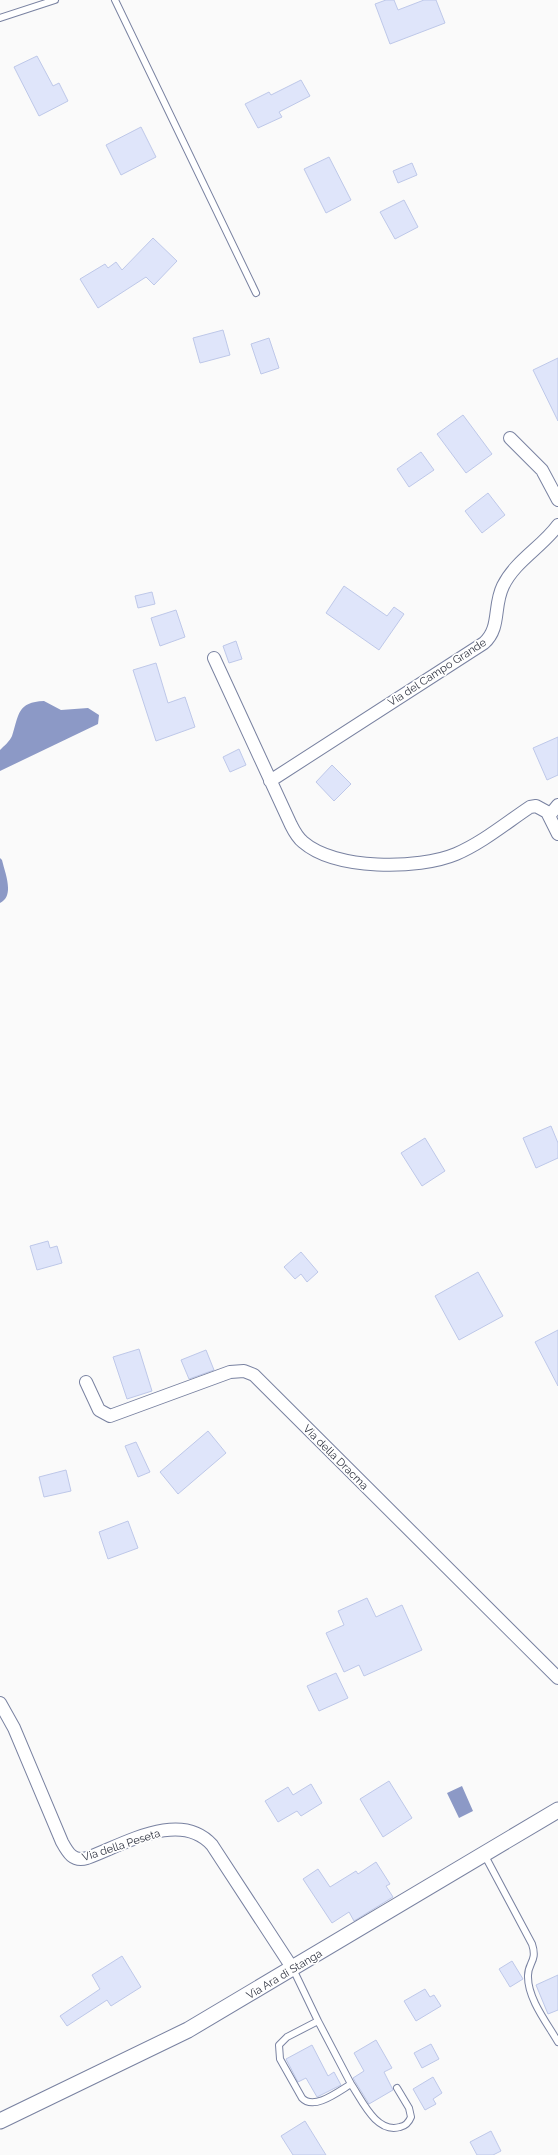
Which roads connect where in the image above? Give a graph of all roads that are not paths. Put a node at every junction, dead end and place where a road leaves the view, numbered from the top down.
1 (56, 0) edge
2 (115, 0) edge
3 (0, 18) edge
4 (256, 292) dead end
5 (510, 438) dead end
6 (558, 500) edge
7 (558, 525) edge
8 (214, 658) dead end
9 (270, 781) junction
10 (558, 805) edge
11 (549, 816) junction
12 (558, 834) edge
13 (86, 1382) dead end
14 (558, 1678) edge
15 (0, 1703) edge
16 (558, 1810) edge
17 (484, 1854) junction
18 (293, 1969) junction
19 (318, 2021) junction
20 (558, 2042) edge
21 (351, 2084) junction
22 (396, 2088) dead end
23 (0, 2122) edge

1 - 3 lane
2 - 4 lane
5 - 6 street
7 - 9 street, Via del Campo Grande
8 - 9 street
9 - 11 street
10 - 11 street
11 - 12 street
13 - 14 street, Via della Dracma
15 - 18 street, Via della Peseta
16 - 17 street, Via Ara di Stanga
17 - 18 street, Via Ara di Stanga
17 - 20 lane
18 - 19 lane
18 - 23 street, Via Ara di Stanga
19 - 21 lane
19 - 21 lane
21 - 22 lane

